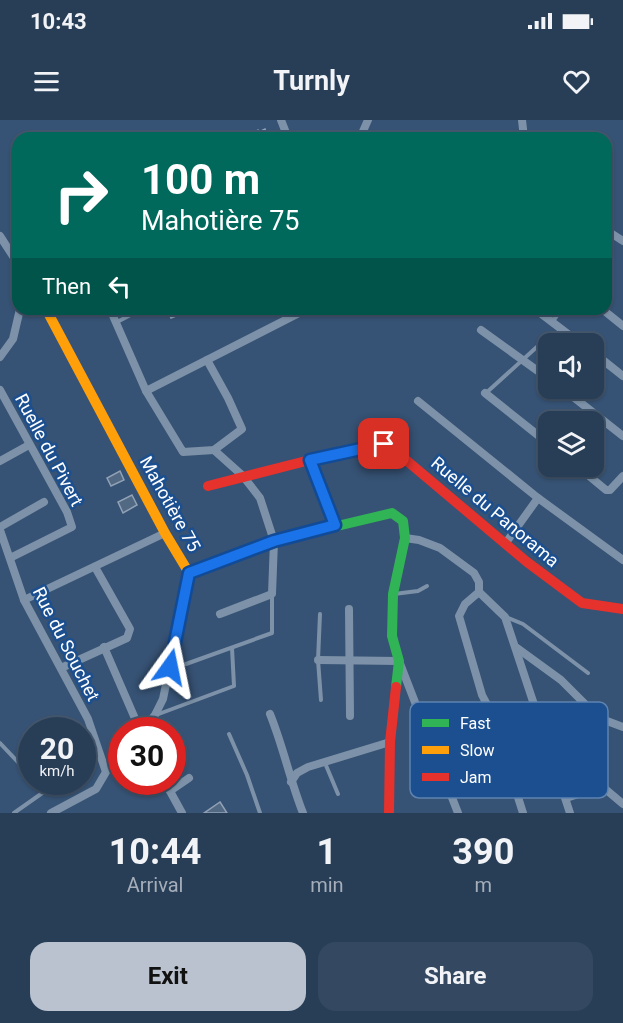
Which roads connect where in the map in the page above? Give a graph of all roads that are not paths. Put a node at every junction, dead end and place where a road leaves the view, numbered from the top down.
1 (0, 236) edge
2 (12, 255) edge
3 (19, 315) edge
4 (49, 315) edge
5 (113, 315) edge
6 (130, 315) edge
7 (295, 315) edge
8 (544, 315) edge
9 (558, 315) edge
10 (609, 315) edge
11 (553, 321) junction
12 (116, 322) junction
13 (623, 326) edge
14 (481, 330) dead end
15 (568, 333) edge
16 (538, 346) edge
17 (0, 357) edge
18 (207, 360) junction
19 (522, 360) junction
20 (604, 361) edge
21 (538, 371) edge
22 (623, 376) edge
23 (0, 390) edge
24 (146, 391) junction
25 (485, 393) joint
26 (576, 399) edge
27 (417, 400) dead end
28 (538, 435) edge
29 (623, 436) edge
30 (29, 445) junction
31 (214, 450) junction
32 (310, 460) junction
33 (0, 461) edge
34 (243, 476) junction
35 (623, 476) edge
36 (590, 477) edge
37 (208, 486) dead end
38 (538, 498) junction
39 (45, 502) dead end
40 (335, 525) junction
41 (0, 528) edge
42 (165, 533) junction
43 (405, 538) junction
44 (2, 539) edge
45 (274, 541) junction
46 (505, 544) junction
47 (10, 558) junction
48 (623, 560) edge
49 (94, 567) junction
50 (189, 573) junction
51 (427, 586) dead end
52 (479, 592) junction
53 (272, 594) junction
54 (393, 594) junction
55 (24, 600) junction
56 (349, 609) dead end
57 (623, 609) edge
58 (220, 614) dead end
59 (320, 614) dead end
60 (505, 617) junction
61 (104, 647) junction
62 (516, 647) junction
63 (232, 648) junction
64 (318, 660) junction
65 (350, 660) junction
66 (399, 661) junction
67 (186, 664) dead end
68 (61, 668) junction
69 (588, 673) dead end
70 (321, 700) dead end
71 (415, 702) edge
72 (486, 702) edge
73 (534, 702) edge
74 (582, 702) edge
75 (270, 714) dead end
76 (155, 715) joint
77 (350, 716) dead end
78 (135, 717) edge
79 (608, 721) edge
80 (623, 728) edge
81 (229, 734) dead end
82 (390, 742) junction
83 (0, 743) edge
84 (18, 762) edge
85 (324, 762) junction
86 (189, 778) dead end
87 (186, 780) edge
88 (291, 782) junction
89 (608, 791) edge
90 (338, 794) dead end
91 (39, 795) edge
92 (172, 795) edge
93 (452, 798) edge
94 (518, 798) edge
95 (572, 798) edge
96 (566, 800) joint
97 (623, 804) edge
98 (14, 813) edge
99 (51, 813) edge
100 (182, 813) edge
101 (260, 813) edge
102 (303, 813) edge
103 (389, 813) edge
104 (458, 813) edge
105 (523, 813) edge
106 (570, 813) edge

1 - 2 street
3 - 17 street
4 - 42 street, Mahotière 75
5 - 12 street
6 - 12 lane
7 - 18 street
8 - 11 street
9 - 11 lane
10 - 13 street
11 - 15 street
12 - 24 street
14 - 19 street
16 - 19 lane
18 - 24 street
18 - 31 street
19 - 21 street
19 - 25 lane
20 - 22 street
23 - 30 street, Ruelle du Pivert
24 - 31 street
25 - 28 street
26 - 29 street
27 - 38 street
30 - 33 street
30 - 47 street, Ruelle du Pivert
31 - 34 street
32 - 34 street, Ruelle du Panorama
32 - 40 street
32 - 46 street, Ruelle du Panorama
34 - 37 street, Ruelle du Panorama
34 - 45 street
35 - 36 street
38 - 46 street
38 - 48 street
39 - 41 street
40 - 43 street, Mahotière 75
40 - 45 street, Mahotière 75
41 - 44 street, Rue du Souchet
42 - 49 street
42 - 50 street, Mahotière 75
43 - 52 street
43 - 54 street
44 - 47 street, Rue du Souchet
45 - 50 street, Mahotière 75
45 - 53 street
46 - 57 street, Ruelle du Panorama
47 - 55 street, Rue du Souchet
49 - 55 street
49 - 61 street
50 - 76 street
51 - 54 lane
52 - 60 street
52 - 72 street
53 - 58 street
53 - 63 lane
54 - 66 street
55 - 68 street, Rue du Souchet
56 - 65 street
59 - 64 lane
60 - 62 street
60 - 69 lane
61 - 68 street
61 - 78 street
62 - 73 street
62 - 74 street
63 - 67 lane
63 - 76 lane
64 - 65 street
64 - 70 lane
65 - 66 street
65 - 77 street
66 - 71 street
66 - 82 street
68 - 99 street, Rue du Souchet
75 - 88 street
79 - 80 street
81 - 101 lane
82 - 85 street
82 - 103 street
83 - 84 lane
85 - 88 street
85 - 90 lane
86 - 87 street
88 - 102 street
89 - 97 street
91 - 98 lane
92 - 100 street
93 - 104 street
94 - 105 street
95 - 96 lane
96 - 106 street

